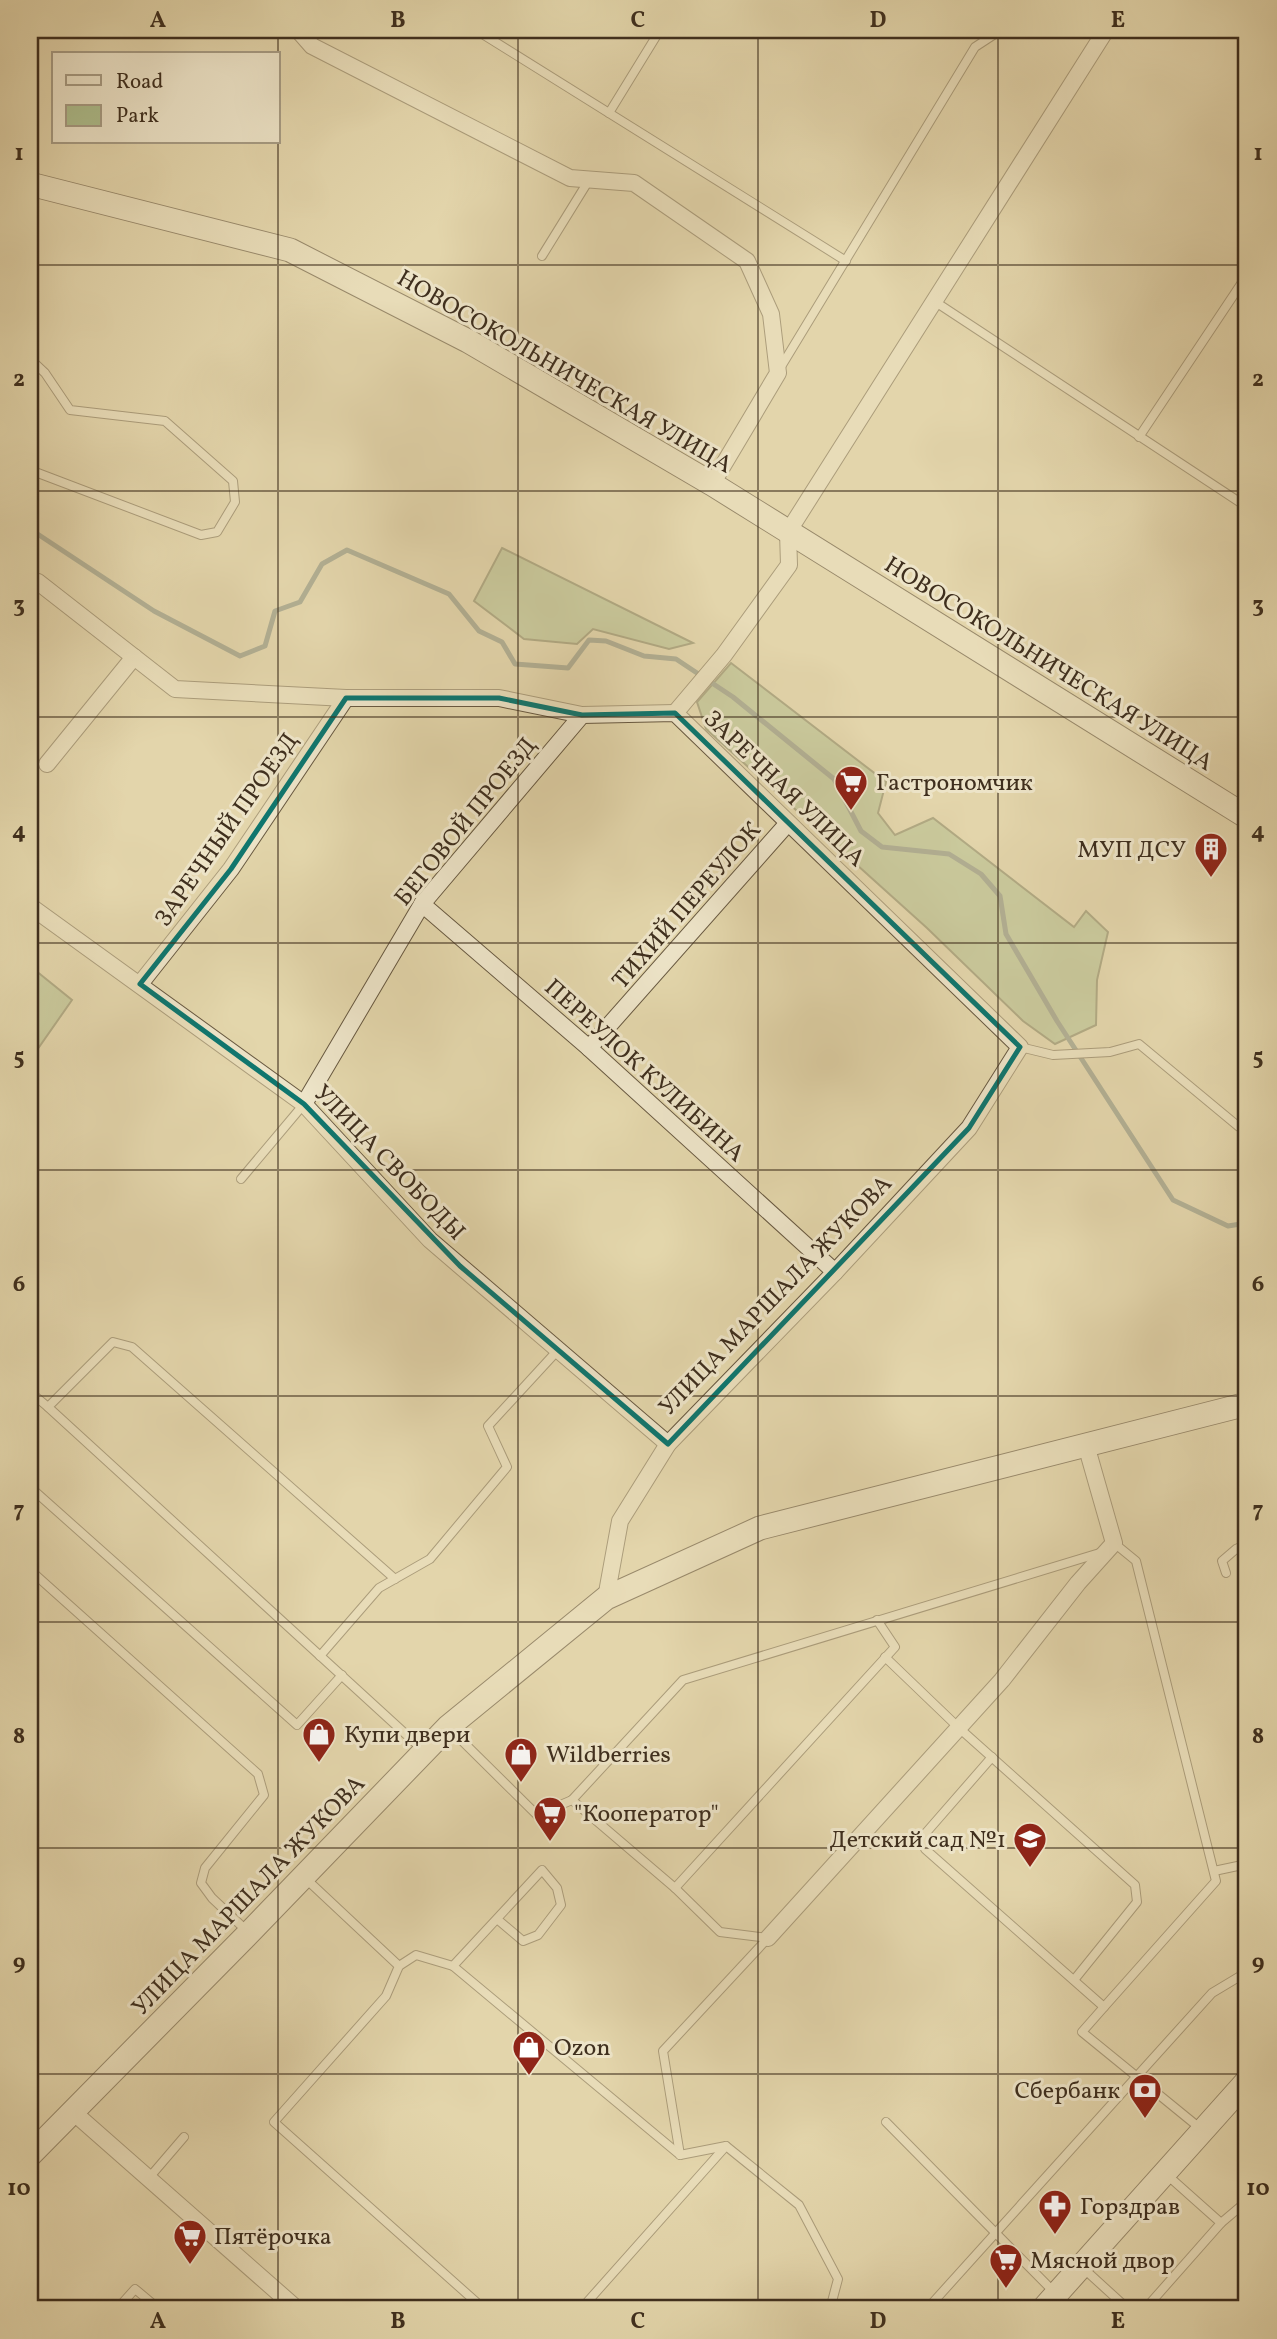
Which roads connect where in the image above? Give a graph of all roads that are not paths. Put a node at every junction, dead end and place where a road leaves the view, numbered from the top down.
1 (298, 30) edge
2 (476, 30) edge
3 (660, 30) edge
4 (1001, 30) edge
5 (1106, 30) edge
6 (608, 113) junction
7 (589, 180) junction
8 (30, 184) edge
9 (542, 256) dead end
10 (846, 261) junction
11 (1247, 275) edge
12 (934, 301) junction
13 (30, 359) edge
14 (778, 373) junction
15 (1139, 438) junction
16 (30, 470) edge
17 (712, 484) junction
18 (1247, 507) edge
19 (788, 532) junction
20 (30, 580) edge
21 (134, 657) junction
22 (345, 698) junction
23 (675, 713) junction
24 (582, 715) junction
25 (47, 764) dead end
26 (1247, 817) edge
27 (788, 823) junction
28 (422, 904) junction
29 (30, 906) edge
30 (140, 984) junction
31 (1020, 1047) junction
32 (589, 1048) junction
33 (304, 1104) junction
34 (1240, 1127) dead end
35 (241, 1180) dead end
36 (835, 1272) junction
37 (558, 1350) junction
38 (30, 1392) edge
39 (1247, 1404) edge
40 (48, 1407) junction
41 (668, 1444) junction
42 (1086, 1445) junction
43 (30, 1487) edge
44 (1247, 1544) edge
45 (1111, 1547) junction
46 (30, 1570) edge
47 (1226, 1573) dead end
48 (395, 1579) junction
49 (606, 1598) junction
50 (877, 1620) junction
51 (320, 1656) junction
52 (885, 1657) junction
53 (342, 1675) junction
54 (448, 1727) junction
55 (959, 1728) junction
56 (424, 1751) junction
57 (992, 1757) junction
58 (572, 1800) junction
59 (1247, 1864) edge
60 (1214, 1871) junction
61 (304, 1877) junction
62 (675, 1888) junction
63 (497, 1919) junction
64 (249, 1933) junction
65 (768, 1938) junction
66 (399, 1966) junction
67 (453, 1966) junction
68 (1247, 1972) edge
69 (1074, 1980) junction
70 (1104, 2007) junction
71 (1137, 2076) junction
72 (1247, 2081) edge
73 (72, 2111) junction
74 (886, 2122) dead end
75 (1202, 2130) junction
76 (184, 2137) dead end
77 (726, 2146) junction
78 (30, 2155) edge
79 (680, 2155) junction
80 (1164, 2172) junction
81 (148, 2179) junction
82 (1247, 2202) edge
83 (1221, 2223) junction
84 (995, 2232) junction
85 (1081, 2266) junction
86 (1049, 2302) edge
87 (117, 2309) edge
88 (159, 2309) edge
89 (297, 2309) edge
90 (484, 2309) edge
91 (581, 2309) edge
92 (830, 2309) edge
93 (927, 2309) edge
94 (1128, 2309) edge
95 (1144, 2309) edge

1 - 7 street
2 - 6 lane
3 - 6 lane
4 - 10 lane
5 - 12 street
6 - 10 lane
7 - 9 lane
7 - 14 street
8 - 17 street, НОВОСОКОЛЬНИЧЕСКАЯ УЛИЦА
10 - 14 lane
11 - 15 lane
12 - 15 lane
12 - 19 street
13 - 16 lane
14 - 17 street
15 - 18 lane
17 - 19 street, НОВОСОКОЛЬНИЧЕСКАЯ УЛИЦА
19 - 23 street
19 - 26 street, НОВОСОКОЛЬНИЧЕСКАЯ УЛИЦА
20 - 21 street, ЗАРЕЧНАЯ УЛИЦА
21 - 22 street, ЗАРЕЧНАЯ УЛИЦА
21 - 25 street
22 - 24 street, ЗАРЕЧНАЯ УЛИЦА
22 - 30 street, ЗАРЕЧНЫЙ ПРОЕЗД
23 - 24 street, ЗАРЕЧНАЯ УЛИЦА
23 - 27 street, ЗАРЕЧНАЯ УЛИЦА
24 - 28 street, БЕГОВОЙ ПРОЕЗД
27 - 31 street, ЗАРЕЧНАЯ УЛИЦА
27 - 32 street, ТИХИЙ ПЕРЕУЛОК
28 - 32 street, ПЕРЕУЛОК КУЛИБИНА
28 - 33 street, БЕГОВОЙ ПРОЕЗД
29 - 30 street, УЛИЦА СВОБОДЫ
30 - 33 street, УЛИЦА СВОБОДЫ
31 - 34 lane
31 - 36 street, УЛИЦА МАРШАЛА ЖУКОВА
32 - 36 street, ПЕРЕУЛОК КУЛИБИНА
33 - 35 lane
33 - 37 street, УЛИЦА СВОБОДЫ
36 - 41 street, УЛИЦА МАРШАЛА ЖУКОВА
37 - 41 street, УЛИЦА СВОБОДЫ
37 - 48 lane
38 - 40 lane
39 - 42 street, УЛИЦА МАРШАЛА ЖУКОВА
40 - 48 lane
40 - 51 lane
41 - 49 street, УЛИЦА МАРШАЛА ЖУКОВА
42 - 45 street
42 - 49 street, УЛИЦА МАРШАЛА ЖУКОВА
43 - 53 lane
44 - 47 lane
45 - 50 lane
45 - 55 street
45 - 60 lane
46 - 64 lane
48 - 51 lane
49 - 54 street, УЛИЦА МАРШАЛА ЖУКОВА
50 - 52 lane
50 - 58 lane
51 - 53 lane
52 - 55 lane
52 - 62 lane
53 - 56 lane
54 - 56 street, УЛИЦА МАРШАЛА ЖУКОВА
54 - 58 lane
55 - 57 lane
55 - 65 street
56 - 61 street, УЛИЦА МАРШАЛА ЖУКОВА
57 - 69 lane
57 - 69 lane
58 - 62 lane
59 - 60 lane
60 - 70 lane
61 - 64 street, УЛИЦА МАРШАЛА ЖУКОВА
61 - 66 lane
62 - 65 lane
63 - 63 lane
63 - 67 lane
64 - 73 street, УЛИЦА МАРШАЛА ЖУКОВА
65 - 79 lane
66 - 67 lane
66 - 90 lane
67 - 79 lane
68 - 71 lane
69 - 70 lane
70 - 71 lane
71 - 75 lane
71 - 84 lane
72 - 75 street
73 - 78 street, УЛИЦА МАРШАЛА ЖУКОВА
73 - 81 street
74 - 84 lane
75 - 80 street
76 - 81 lane
77 - 79 lane
77 - 91 lane
77 - 92 lane
80 - 83 lane
80 - 85 street
81 - 89 street
82 - 83 lane
83 - 95 lane
84 - 86 lane
84 - 93 lane
85 - 86 street
85 - 94 lane
87 - 88 lane

